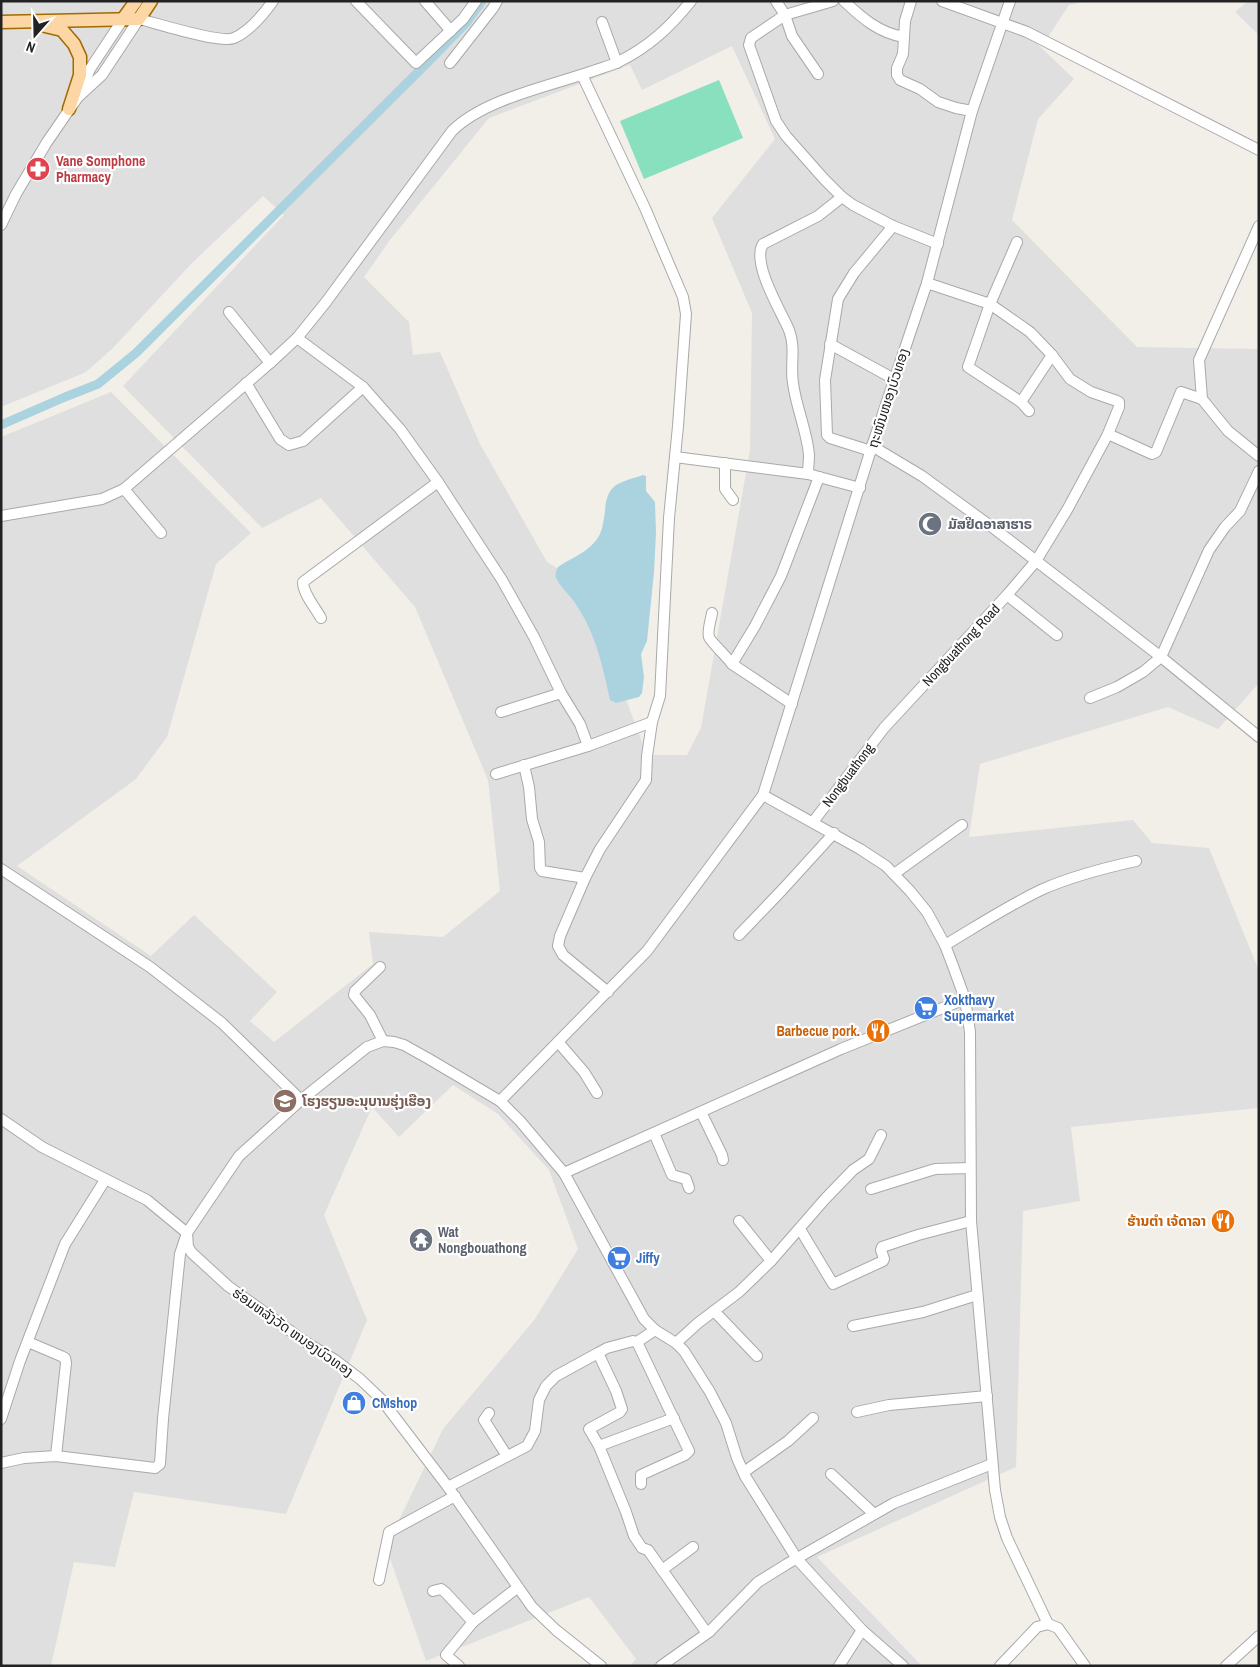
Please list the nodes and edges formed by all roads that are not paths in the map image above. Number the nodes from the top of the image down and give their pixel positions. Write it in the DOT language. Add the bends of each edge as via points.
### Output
graph roads {
  1 [pos="136,1"];
  2 [pos="151,1"];
  3 [pos="274,1"];
  4 [pos="356,1"];
  5 [pos="425,1"];
  6 [pos="476,1"];
  7 [pos="497,1"];
  8 [pos="691,1"];
  9 [pos="776,1"];
  10 [pos="833,1"];
  11 [pos="844,1"];
  12 [pos="911,1"];
  13 [pos="942,1"];
  14 [pos="1010,1"];
  15 [pos="784,15"];
  16 [pos="123,19"];
  17 [pos="139,19"];
  18 [pos="1,22"];
  19 [pos="15,22"];
  20 [pos="602,22"];
  21 [pos="1001,23"];
  22 [pos="451,31"];
  23 [pos="904,37"];
  24 [pos="450,63"];
  25 [pos="617,63"];
  26 [pos="818,74"];
  27 [pos="582,75"];
  28 [pos="78,97"];
  29 [pos="69,109"];
  30 [pos="972,111"];
  31 [pos="1259,150"];
  32 [pos="842,197"];
  33 [pos="1,225"];
  34 [pos="893,226"];
  35 [pos="1259,226"];
  36 [pos="1017,242"];
  37 [pos="938,244"];
  38 [pos="926,283"];
  39 [pos="990,304"];
  40 [pos="229,312"];
  41 [pos="297,338"];
  42 [pos="830,344"];
  43 [pos="1052,355"];
  44 [pos="270,363"];
  45 [pos="894,378"];
  46 [pos="246,384"];
  47 [pos="363,387"];
  48 [pos="1202,399"];
  49 [pos="1021,402"];
  50 [pos="1029,411"];
  51 [pos="1108,434"];
  52 [pos="872,449"];
  53 [pos="1259,456"];
  54 [pos="675,457"];
  55 [pos="725,463"];
  56 [pos="1259,471"];
  57 [pos="808,474"];
  58 [pos="819,477"];
  59 [pos="438,482"];
  60 [pos="860,488"];
  61 [pos="124,489"];
  62 [pos="733,500"];
  63 [pos="1,516"];
  64 [pos="161,533"];
  65 [pos="1036,560"];
  66 [pos="1007,595"];
  67 [pos="712,613"];
  68 [pos="321,618"];
  69 [pos="1057,634"];
  70 [pos="1161,657"];
  71 [pos="732,664"];
  72 [pos="560,693"];
  73 [pos="1090,698"];
  74 [pos="792,704"];
  75 [pos="501,712"];
  76 [pos="652,722"];
  77 [pos="884,728"];
  78 [pos="1259,737"];
  79 [pos="588,746"];
  80 [pos="524,765"];
  81 [pos="496,774"];
  82 [pos="763,795"];
  83 [pos="813,822"];
  84 [pos="962,825"];
  85 [pos="834,833"];
  86 [pos="1136,861"];
  87 [pos="1,870"];
  88 [pos="894,874"];
  89 [pos="584,878"];
  90 [pos="739,935"];
  91 [pos="945,945"];
  92 [pos="380,967"];
  93 [pos="608,992"];
  94 [pos="964,999"];
  95 [pos="384,1042"];
  96 [pos="558,1042"];
  97 [pos="597,1093"];
  98 [pos="301,1100"];
  99 [pos="500,1101"];
  100 [pos="702,1112"];
  101 [pos="1,1120"];
  102 [pos="654,1133"];
  103 [pos="881,1136"];
  104 [pos="723,1160"];
  105 [pos="970,1168"];
  106 [pos="564,1173"];
  107 [pos="105,1180"];
  108 [pos="688,1188"];
  109 [pos="871,1189"];
  110 [pos="739,1221"];
  111 [pos="971,1221"];
  112 [pos="800,1229"];
  113 [pos="187,1233"];
  114 [pos="771,1261"];
  115 [pos="977,1295"];
  116 [pos="714,1311"];
  117 [pos="853,1326"];
  118 [pos="655,1330"];
  119 [pos="28,1342"];
  120 [pos="637,1342"];
  121 [pos="676,1343"];
  122 [pos="598,1353"];
  123 [pos="757,1356"];
  124 [pos="987,1396"];
  125 [pos="858,1412"];
  126 [pos="489,1413"];
  127 [pos="674,1418"];
  128 [pos="813,1418"];
  129 [pos="1,1419"];
  130 [pos="598,1446"];
  131 [pos="56,1456"];
  132 [pos="507,1456"];
  133 [pos="1,1463"];
  134 [pos="992,1464"];
  135 [pos="744,1472"];
  136 [pos="831,1474"];
  137 [pos="641,1484"];
  138 [pos="448,1487"];
  139 [pos="455,1496"];
  140 [pos="874,1514"];
  141 [pos="693,1547"];
  142 [pos="797,1559"];
  143 [pos="662,1570"];
  144 [pos="379,1580"];
  145 [pos="517,1588"];
  146 [pos="433,1591"];
  147 [pos="473,1622"];
  148 [pos="1048,1624"];
  149 [pos="862,1630"];
  150 [pos="709,1632"];
  151 [pos="1259,1636"];
  152 [pos="459,1666"];
  153 [pos="601,1666"];
  154 [pos="661,1666"];
  155 [pos="839,1666"];
  156 [pos="903,1666"];
  157 [pos="1000,1666"];
  158 [pos="1085,1666"];
  159 [pos="1226,1666"];
  1 -- 16 [label="main road"];
  2 -- 17 [label="main road"];
  3 -- 17 [label="street" via="261,17 240,34 226,40"];
  4 -- 22 [label="street" via="416,63"];
  5 -- 22 [label="street"];
  6 -- 22 [label="street"];
  7 -- 24 [label="street"];
  8 -- 25 [label="street" via="661,35"];
  9 -- 15 [label="street"];
  10 -- 15 [label="street"];
  11 -- 23 [label="street" via="873,26"];
  12 -- 23 [label="street" via="904,21"];
  13 -- 21 [label="street"];
  14 -- 21 [label="street, ຖະໜົນໜອງບົວທອງ"];
  15 -- 26 [label="street" via="792,36"];
  15 -- 32 [label="street" via="751,38 749,45 776,121"];
  16 -- 17 [label="main road"];
  16 -- 19 [label="main road"];
  16 -- 28 [label="street" via="90,69"];
  17 -- 28 [label="street" via="102,75"];
  18 -- 19 [label="main road"];
  19 -- 29 [label="main road" via="62,30 74,44 80,57 80,75"];
  20 -- 25 [label="street"];
  21 -- 30 [label="street, ຖະໜົນໜອງບົວທອງ"];
  21 -- 31 [label="street" via="1027,32"];
  23 -- 30 [label="street" via="903,54 897,68 900,80 938,102"];
  25 -- 27 [label="street"];
  27 -- 41 [label="street" via="493,105 452,131"];
  27 -- 54 [label="street" via="683,297 686,333"];
  28 -- 29 [label="street"];
  29 -- 33 [label="street" via="16,194"];
  30 -- 37 [label="street, ຖະໜົນໜອງບົວທອງ"];
  32 -- 34 [label="street"];
  32 -- 57 [label="street" via="818,216 763,244 759,256 794,349 792,382 809,454"];
  34 -- 37 [label="street"];
  34 -- 42 [label="street" via="854,273 838,299"];
  35 -- 48 [label="street" via="1199,360"];
  36 -- 39 [label="street"];
  37 -- 38 [label="street, ຖະໜົນໜອງບົວທອງ"];
  38 -- 39 [label="street"];
  38 -- 45 [label="street, ຖະໜົນໜອງບົວທອງ"];
  39 -- 43 [label="street" via="1030,332"];
  39 -- 49 [label="street" via="968,367"];
  40 -- 44 [label="street"];
  41 -- 44 [label="street"];
  41 -- 47 [label="street"];
  42 -- 45 [label="street"];
  42 -- 52 [label="street" via="825,380 827,435"];
  43 -- 49 [label="street"];
  43 -- 51 [label="street, Nongbuathong Road" via="1070,379 1084,389 1119,402"];
  44 -- 46 [label="street"];
  45 -- 52 [label="street, ຖະໜົນໜອງບົວທອງ"];
  46 -- 47 [label="street" via="280,439 288,445 303,441"];
  46 -- 61 [label="street"];
  47 -- 59 [label="street" via="400,429"];
  48 -- 51 [label="street" via="1181,392 1156,452 1152,454"];
  48 -- 53 [label="street" via="1228,431"];
  49 -- 50 [label="street"];
  51 -- 65 [label="street, Nongbuathong Road"];
  52 -- 60 [label="street, ຖະໜົນໜອງບົວທອງ"];
  52 -- 65 [label="street" via="922,476"];
  54 -- 55 [label="street"];
  54 -- 76 [label="street" via="660,696"];
  55 -- 57 [label="street"];
  55 -- 62 [label="street" via="725,489"];
  56 -- 70 [label="street" via="1240,511 1209,550"];
  57 -- 58 [label="street"];
  58 -- 60 [label="street"];
  58 -- 71 [label="street" via="781,576"];
  59 -- 68 [label="street" via="303,582"];
  59 -- 72 [label="street" via="502,580"];
  60 -- 74 [label="street, ຖະໜົນໜອງບົວທອງ"];
  61 -- 63 [label="street" via="102,499"];
  61 -- 64 [label="street"];
  65 -- 66 [label="street, Nongbuathong Road"];
  65 -- 70 [label="street"];
  66 -- 69 [label="street"];
  66 -- 77 [label="street, Nongbuathong Road"];
  67 -- 71 [label="street" via="710,640"];
  70 -- 73 [label="street" via="1117,687"];
  70 -- 78 [label="street"];
  71 -- 74 [label="street"];
  72 -- 75 [label="street"];
  72 -- 79 [label="street" via="580,724"];
  74 -- 82 [label="street, ຖະໜົນໜອງບົວທອງ"];
  76 -- 79 [label="street"];
  76 -- 89 [label="street" via="646,780"];
  77 -- 83 [label="street, Nongbuathong"];
  79 -- 80 [label="street"];
  80 -- 81 [label="street"];
  80 -- 89 [label="street" via="539,842 540,868"];
  82 -- 83 [label="street"];
  82 -- 93 [label="street, ຖະໜົນໜອງບົວທອງ" via="647,951"];
  83 -- 85 [label="street"];
  84 -- 88 [label="street"];
  85 -- 88 [label="street"];
  85 -- 90 [label="street"];
  86 -- 91 [label="street" via="1101,868 1043,889"];
  87 -- 98 [label="street" via="150,967 222,1023"];
  88 -- 91 [label="street" via="927,912"];
  89 -- 93 [label="street" via="558,946 563,955"];
  91 -- 94 [label="street"];
  92 -- 95 [label="street" via="355,991 354,996 370,1015"];
  93 -- 96 [label="street, ຖະໜົນໜອງບົວທອງ"];
  94 -- 100 [label="street"];
  94 -- 105 [label="street" via="970,1032"];
  95 -- 98 [label="street" via="366,1047"];
  95 -- 99 [label="street" via="404,1045"];
  96 -- 97 [label="street"];
  96 -- 99 [label="street, ຖະໜົນໜອງບົວທອງ"];
  98 -- 113 [label="street" via="240,1156"];
  99 -- 106 [label="street"];
  100 -- 102 [label="street"];
  100 -- 104 [label="street"];
  101 -- 107 [label="street" via="42,1147"];
  102 -- 106 [label="street"];
  102 -- 108 [label="street" via="672,1175 686,1179"];
  103 -- 112 [label="street" via="869,1160 853,1170"];
  105 -- 109 [label="street" via="935,1170"];
  105 -- 111 [label="street"];
  106 -- 118 [label="street" via="644,1319"];
  107 -- 113 [label="street" via="147,1200"];
  107 -- 119 [label="street" via="65,1244"];
  110 -- 114 [label="street"];
  111 -- 112 [label="street" via="882,1247 883,1261 833,1284"];
  111 -- 115 [label="street"];
  112 -- 114 [label="street"];
  113 -- 131 [label="street" via="180,1254 160,1464 155,1468"];
  113 -- 138 [label="street, ຮ່ອມຫລັງວັດ ຫນອງບົວທອງ" via="192,1253 228,1286 335,1360 382,1399"];
  114 -- 116 [label="street"];
  115 -- 117 [label="street" via="923,1312"];
  115 -- 124 [label="street"];
  116 -- 121 [label="street"];
  116 -- 123 [label="street"];
  118 -- 120 [label="street"];
  118 -- 121 [label="street"];
  119 -- 129 [label="street"];
  119 -- 131 [label="street" via="65,1358"];
  120 -- 122 [label="street"];
  120 -- 127 [label="street"];
  121 -- 135 [label="street" via="710,1392 726,1423"];
  122 -- 130 [label="street" via="622,1409 588,1429"];
  122 -- 132 [label="street" via="556,1376 546,1386 539,1400 531,1441"];
  124 -- 125 [label="street" via="889,1405"];
  124 -- 134 [label="street"];
  126 -- 132 [label="street" via="484,1420"];
  127 -- 130 [label="street"];
  127 -- 137 [label="street" via="690,1450 688,1454 642,1475"];
  128 -- 135 [label="street"];
  130 -- 143 [label="street" via="634,1536"];
  131 -- 133 [label="street"];
  132 -- 138 [label="street"];
  134 -- 140 [label="street"];
  134 -- 148 [label="street" via="1000,1517 1007,1538"];
  135 -- 142 [label="street"];
  136 -- 140 [label="street"];
  138 -- 139 [label="street, ຮ່ອມຫລັງວັດ ຫນອງບົວທອງ"];
  139 -- 144 [label="street" via="389,1532"];
  139 -- 145 [label="street, ຮ່ອມຫລັງວັດ ຫນອງບົວທອງ"];
  140 -- 142 [label="street"];
  141 -- 143 [label="street"];
  142 -- 149 [label="street"];
  142 -- 150 [label="street" via="758,1582"];
  143 -- 150 [label="street"];
  145 -- 147 [label="street"];
  145 -- 153 [label="street, ຮ່ອມຫລັງວັດ ຫນອງບົວທອງ" via="532,1607"];
  146 -- 147 [label="street" via="445,1592"];
  147 -- 152 [label="street" via="446,1655"];
  148 -- 157 [label="street" via="1037,1627"];
  148 -- 158 [label="street" via="1058,1628"];
  149 -- 155 [label="street"];
  149 -- 156 [label="street"];
  150 -- 154 [label="street"];
  151 -- 159 [label="street"];
}
